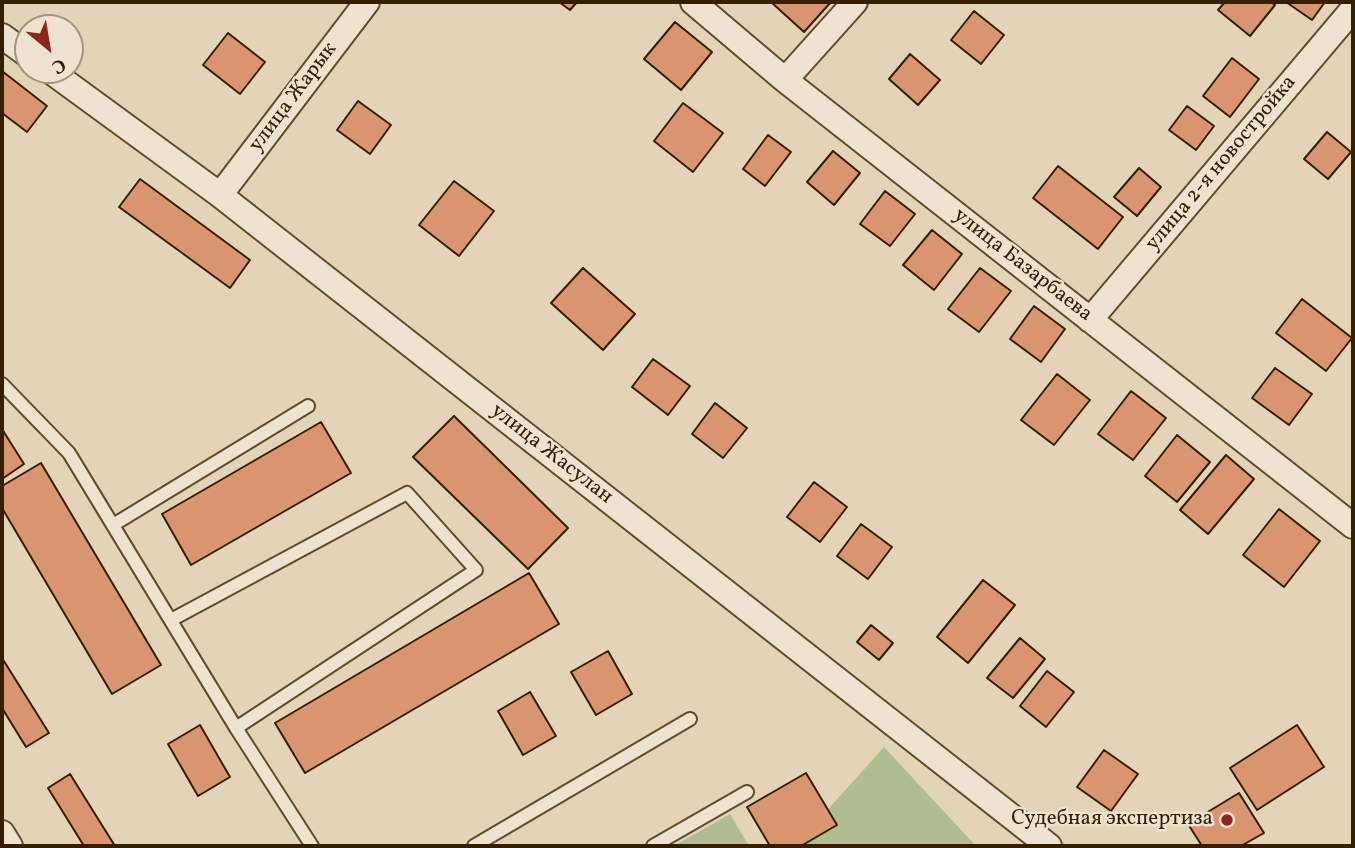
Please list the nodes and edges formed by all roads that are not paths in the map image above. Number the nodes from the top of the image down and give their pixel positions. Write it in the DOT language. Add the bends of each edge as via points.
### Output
graph roads {
  1 [pos="367,2"];
  2 [pos="693,2"];
  3 [pos="855,2"];
  4 [pos="1353,9"];
  5 [pos="785,80"];
  6 [pos="68,84"];
  7 [pos="220,195"];
  8 [pos="1090,320"];
  9 [pos="2,384"];
  10 [pos="308,405"];
  11 [pos="113,525"];
  12 [pos="1353,526"];
  13 [pos="171,620"];
  14 [pos="690,719"];
  15 [pos="236,728"];
  16 [pos="747,792"];
  17 [pos="2,833"];
  18 [pos="10,846"];
  19 [pos="312,846"];
  20 [pos="474,846"];
  21 [pos="653,846"];
  22 [pos="1049,846"];
  1 -- 7 [label="street, улица Жарык"];
  2 -- 5 [label="street, улица Базарбаева"];
  3 -- 5 [label="street"];
  4 -- 8 [label="street, улица 2-я новостройка"];
  5 -- 8 [label="street, улица Базарбаева"];
  6 -- 7 [label="street, улица Жасулан"];
  7 -- 22 [label="street, улица Жасулан"];
  8 -- 12 [label="street, улица Базарбаева"];
  9 -- 11 [label="lane" via="69,453"];
  10 -- 11 [label="lane"];
  11 -- 13 [label="lane"];
  13 -- 15 [label="lane"];
  13 -- 15 [label="lane" via="407,493 476,570"];
  14 -- 20 [label="lane"];
  15 -- 19 [label="lane"];
  16 -- 21 [label="lane"];
  17 -- 18 [label="street"];
}
